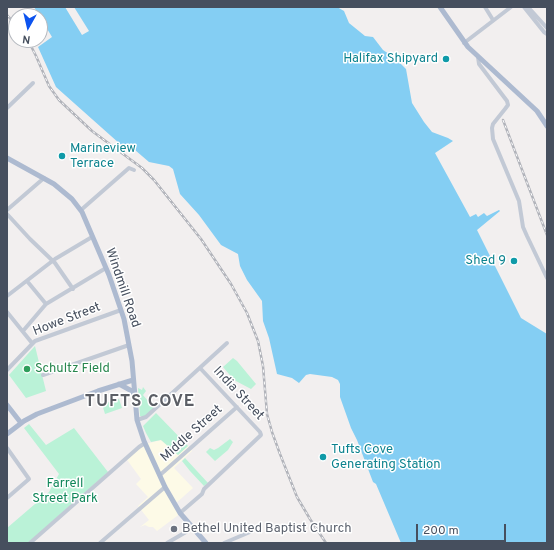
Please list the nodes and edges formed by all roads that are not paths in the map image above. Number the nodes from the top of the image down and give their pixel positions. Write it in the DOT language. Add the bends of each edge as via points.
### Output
graph roads {
  1 [pos="440,7"];
  2 [pos="485,7"];
  3 [pos="511,7"];
  4 [pos="524,7"];
  5 [pos="528,7"];
  6 [pos="493,20"];
  7 [pos="547,28"];
  8 [pos="547,34"];
  9 [pos="464,43"];
  10 [pos="478,57"];
  11 [pos="32,83"];
  12 [pos="7,108"];
  13 [pos="547,126"];
  14 [pos="7,158"];
  15 [pos="134,170"];
  16 [pos="44,178"];
  17 [pos="7,210"];
  18 [pos="81,210"];
  19 [pos="7,214"];
  20 [pos="92,237"];
  21 [pos="53,260"];
  22 [pos="106,268"];
  23 [pos="547,278"];
  24 [pos="27,281"];
  25 [pos="73,289"];
  26 [pos="7,296"];
  27 [pos="46,304"];
  28 [pos="121,310"];
  29 [pos="7,312"];
  30 [pos="23,331"];
  31 [pos="32,343"];
  32 [pos="227,343"];
  33 [pos="129,344"];
  34 [pos="200,368"];
  35 [pos="7,370"];
  36 [pos="43,374"];
  37 [pos="133,380"];
  38 [pos="118,384"];
  39 [pos="134,394"];
  40 [pos="7,405"];
  41 [pos="237,407"];
  42 [pos="137,420"];
  43 [pos="21,423"];
  44 [pos="7,434"];
  45 [pos="145,443"];
  46 [pos="7,448"];
  47 [pos="160,475"];
  48 [pos="165,487"];
  49 [pos="7,498"];
  50 [pos="180,513"];
  51 [pos="193,527"];
  52 [pos="250,532"];
  53 [pos="30,543"];
  54 [pos="100,543"];
  55 [pos="167,543"];
  56 [pos="206,543"];
  57 [pos="224,543"];
  1 -- 9 [label="main road"];
  2 -- 6 [label="street"];
  3 -- 6 [label="street"];
  4 -- 8 [label="street"];
  5 -- 7 [label="street"];
  6 -- 9 [label="street"];
  9 -- 10 [label="main road"];
  10 -- 13 [label="main road" via="537,111"];
  10 -- 23 [label="street" via="479,64 507,101 506,109 493,124 493,139 519,201 526,236"];
  11 -- 12 [label="street"];
  14 -- 16 [label="main road, Windmill Road"];
  15 -- 18 [label="street" via="128,168"];
  16 -- 17 [label="street"];
  16 -- 18 [label="main road, Windmill Road" via="64,191"];
  18 -- 20 [label="main road, Windmill Road"];
  19 -- 21 [label="street"];
  20 -- 21 [label="street"];
  20 -- 22 [label="main road, Windmill Road"];
  21 -- 24 [label="street"];
  21 -- 25 [label="street"];
  22 -- 25 [label="street"];
  22 -- 28 [label="main road, Windmill Road"];
  24 -- 26 [label="street"];
  24 -- 27 [label="street"];
  25 -- 27 [label="street"];
  27 -- 30 [label="street"];
  28 -- 31 [label="street, Howe Street"];
  28 -- 33 [label="main road, Windmill Road"];
  29 -- 30 [label="street"];
  30 -- 31 [label="street"];
  31 -- 35 [label="street, Howe Street"];
  32 -- 34 [label="street"];
  33 -- 36 [label="street"];
  33 -- 37 [label="main road, Windmill Road"];
  34 -- 41 [label="street, India Street"];
  34 -- 42 [label="street" via="146,417"];
  37 -- 38 [label="main road"];
  37 -- 39 [label="main road, Windmill Road"];
  38 -- 39 [label="main road"];
  38 -- 43 [label="main road" via="37,414"];
  39 -- 42 [label="main road, Windmill Road"];
  40 -- 43 [label="main road"];
  41 -- 47 [label="street, Middle Street"];
  41 -- 50 [label="street, India Street" via="261,435"];
  42 -- 45 [label="main road, Windmill Road"];
  43 -- 44 [label="main road"];
  45 -- 47 [label="main road, Windmill Road"];
  45 -- 53 [label="street"];
  46 -- 49 [label="street" via="29,479"];
  47 -- 48 [label="main road, Windmill Road"];
  48 -- 50 [label="main road, Windmill Road"];
  48 -- 54 [label="street"];
  50 -- 51 [label="main road, Windmill Road"];
  51 -- 55 [label="street"];
  51 -- 56 [label="main road, Windmill Road"];
  52 -- 57 [label="street"];
}
